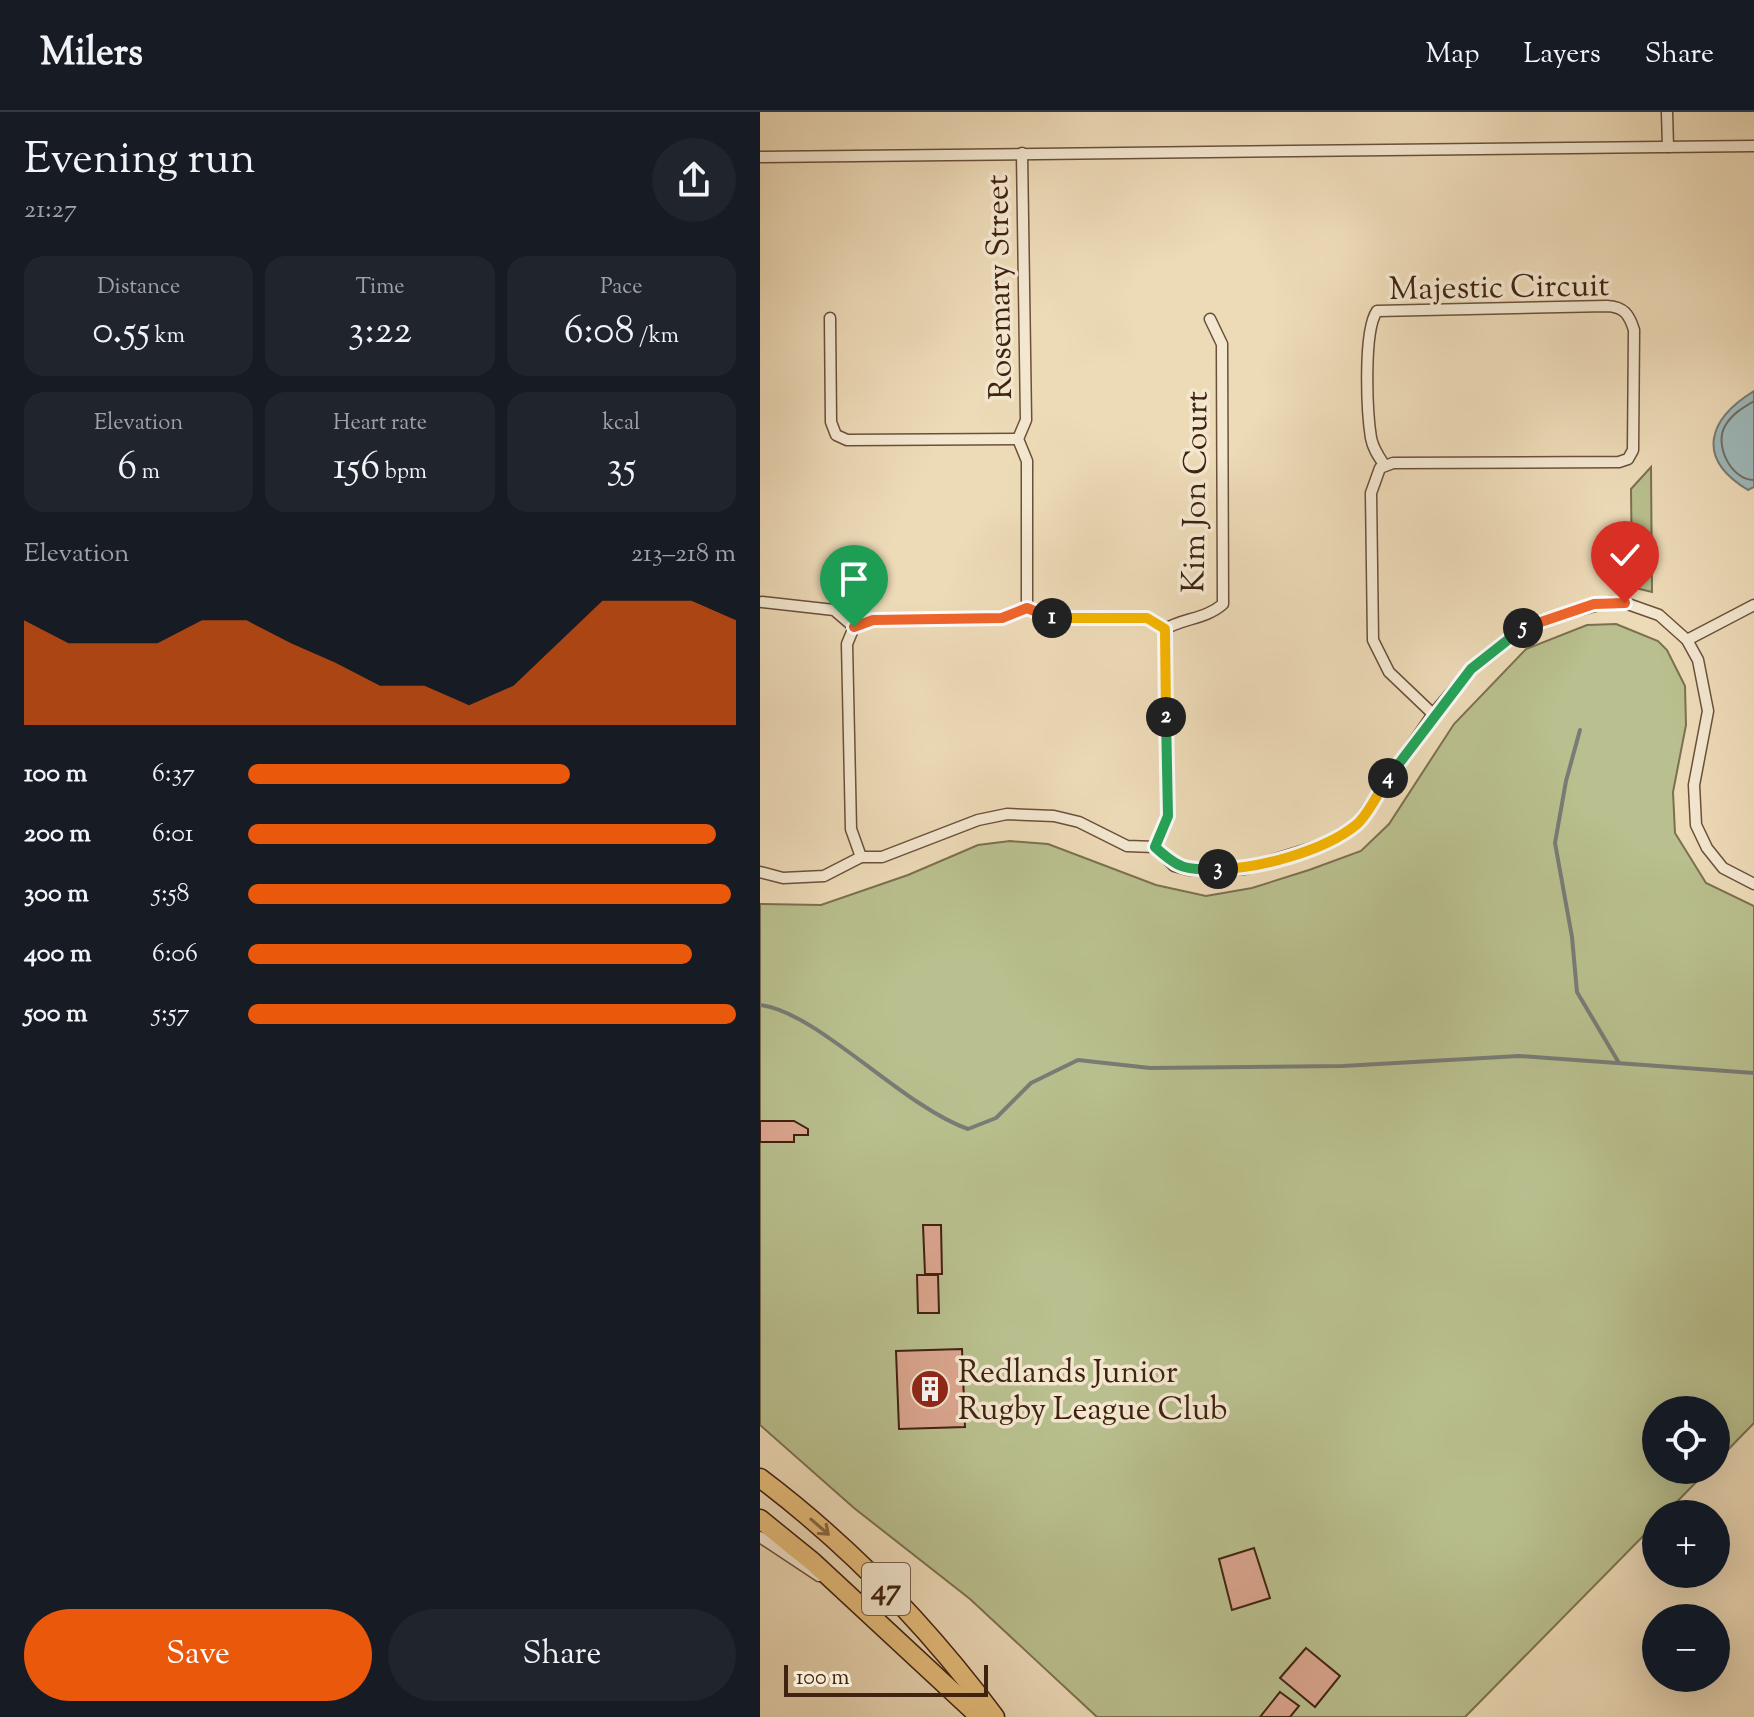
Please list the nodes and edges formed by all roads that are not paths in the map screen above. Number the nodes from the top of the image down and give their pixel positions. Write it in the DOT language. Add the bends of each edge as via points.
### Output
graph roads {
  1 [pos="1667,112"];
  2 [pos="1754,146"];
  3 [pos="1668,147"];
  4 [pos="1022,153"];
  5 [pos="760,157"];
  6 [pos="830,318"];
  7 [pos="1210,319"];
  8 [pos="1018,439"];
  9 [pos="1385,466"];
  10 [pos="762,602"];
  11 [pos="1754,605"];
  12 [pos="1027,608"];
  13 [pos="854,627"];
  14 [pos="1165,629"];
  15 [pos="1687,640"];
  16 [pos="1433,714"];
  17 [pos="1155,847"];
  18 [pos="861,857"];
  19 [pos="760,872"];
  20 [pos="1754,884"];
  21 [pos="760,1478"];
  22 [pos="760,1519"];
  23 [pos="760,1537"];
  24 [pos="838,1587"];
  25 [pos="980,1717"];
  26 [pos="995,1717"];
  1 -- 3 [label="street"];
  2 -- 3 [label="street"];
  3 -- 4 [label="street"];
  4 -- 5 [label="street"];
  4 -- 8 [label="street, Rosemary Street" via="1026,420"];
  6 -- 8 [label="street" via="831,422 836,435 847,440"];
  7 -- 14 [label="street, Kim Jon Court" via="1222,344 1223,604 1212,614 1182,619"];
  8 -- 12 [label="street, Rosemary Street" via="1027,461"];
  9 -- 9 [label="street, Majestic Circuit" via="1628,459 1633,450 1634,330 1629,315 1607,306 1377,311 1369,333 1371,437"];
  9 -- 16 [label="street" via="1371,493 1373,640 1389,672"];
  10 -- 13 [label="street" via="834,610"];
  11 -- 15 [label="street"];
  12 -- 13 [label="street" via="1002,618 873,620"];
  12 -- 14 [label="street" via="1053,619 1147,618"];
  13 -- 18 [label="street" via="847,644 851,829"];
  14 -- 17 [label="street" via="1168,816"];
  15 -- 16 [label="street" via="1670,623 1625,603 1602,603 1531,623 1471,669"];
  15 -- 20 [label="street" via="1708,696 1694,785 1696,825 1723,868"];
  16 -- 17 [label="street" via="1357,824 1324,844 1244,869 1189,870 1174,866"];
  17 -- 18 [label="street" via="1127,846 1054,816 1007,814 882,857"];
  18 -- 19 [label="street" via="809,879"];
  21 -- 26 [label="highway, 47, one-way" via="874,1577"];
  22 -- 24 [label="highway, 47"];
  23 -- 24 [label="street"];
  24 -- 25 [label="highway, 47"];
}
